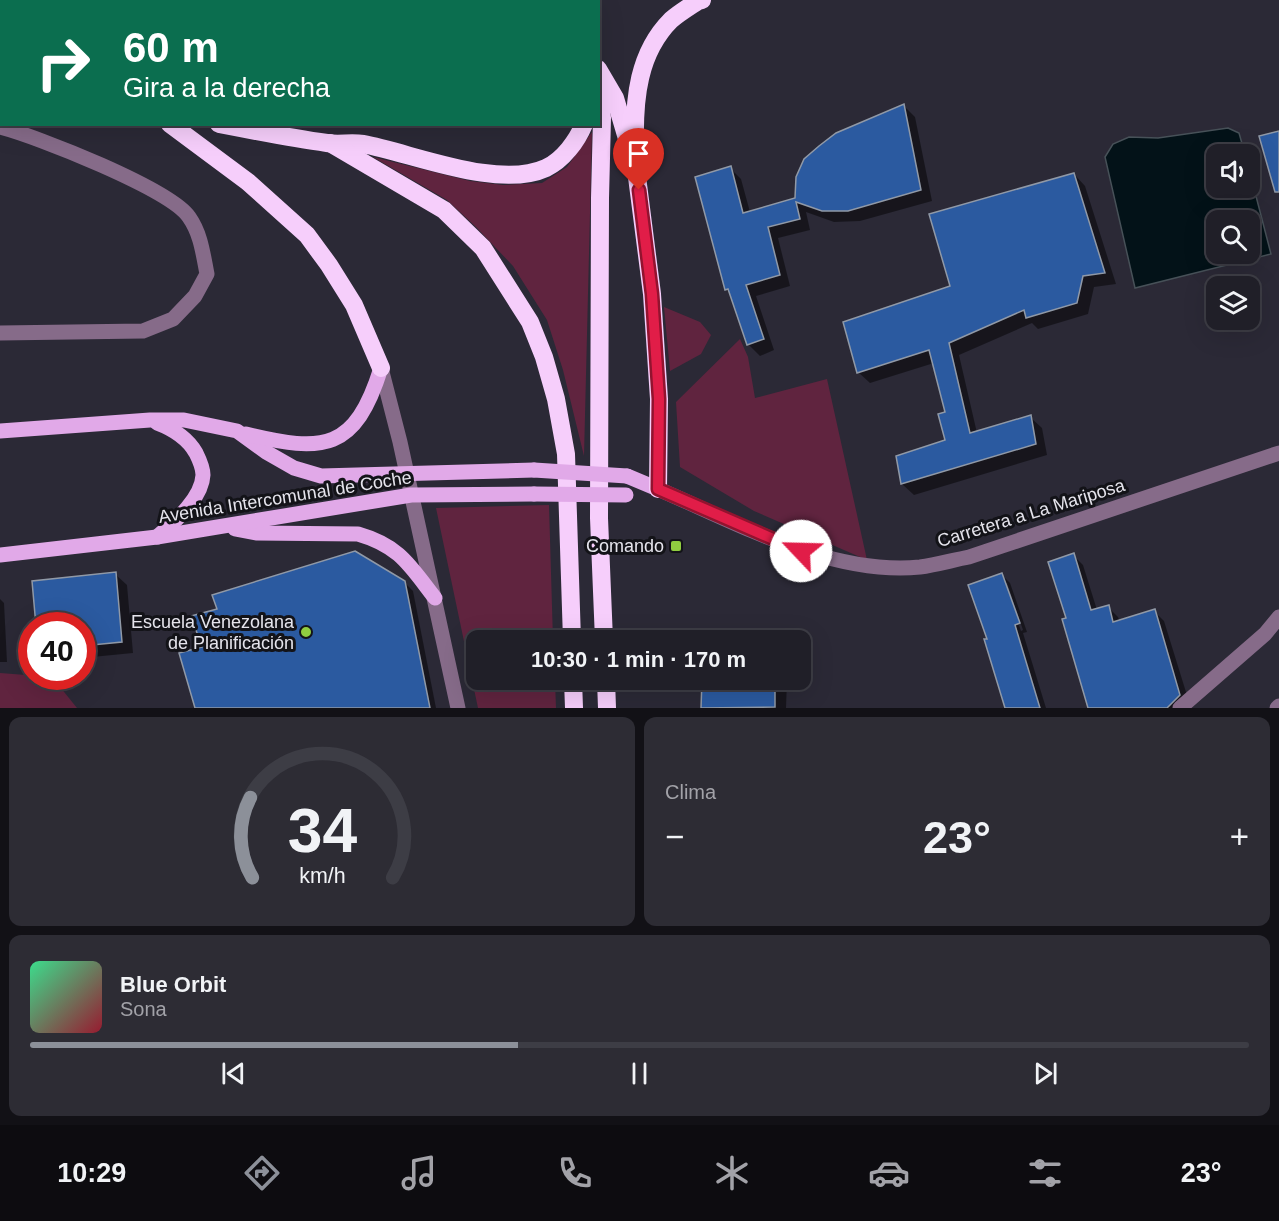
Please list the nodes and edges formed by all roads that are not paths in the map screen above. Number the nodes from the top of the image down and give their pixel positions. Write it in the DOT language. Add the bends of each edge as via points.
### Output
graph roads {
  1 [pos="702,0"];
  2 [pos="600,72"];
  3 [pos="600,103"];
  4 [pos="173,126"];
  5 [pos="231,126"];
  6 [pos="583,126"];
  7 [pos="0,127"];
  8 [pos="330,143"];
  9 [pos="636,169"];
  10 [pos="0,333"];
  11 [pos="381,369"];
  12 [pos="150,420"];
  13 [pos="0,431"];
  14 [pos="237,431"];
  15 [pos="1279,453"];
  16 [pos="406,475"];
  17 [pos="658,489"];
  18 [pos="411,495"];
  19 [pos="220,527"];
  20 [pos="157,537"];
  21 [pos="0,555"];
  22 [pos="435,598"];
  23 [pos="1279,617"];
  24 [pos="572,630"];
  25 [pos="604,630"];
  26 [pos="573,690"];
  27 [pos="606,690"];
  28 [pos="458,708"];
  29 [pos="574,708"];
  30 [pos="607,708"];
  31 [pos="1180,708"];
  1 -- 9 [label="highway" via="672,19 653,42 639,76 634,119"];
  2 -- 9 [label="highway" via="615,98"];
  3 -- 25 [label="highway" via="599,518"];
  4 -- 11 [label="highway" via="248,182 307,235 354,305"];
  5 -- 8 [label="highway"];
  6 -- 8 [label="highway" via="566,153 548,168 518,175 443,166 362,144"];
  7 -- 10 [label="street" via="89,161 178,204 198,232 207,274 195,296 173,319 143,332"];
  8 -- 24 [label="highway" via="444,210 483,248 530,322 556,399 566,454"];
  9 -- 17 [label="highway" via="652,294 659,399"];
  11 -- 14 [label="main road" via="373,393 355,423 330,441 282,443"];
  11 -- 16 [label="street"];
  12 -- 13 [label="main road, Avenida Intercomunal de Coche"];
  12 -- 14 [label="main road, Avenida Intercomunal de Coche" via="184,420"];
  12 -- 20 [label="main road" via="185,437 200,461 203,475 189,505"];
  14 -- 16 [label="main road, Avenida Intercomunal de Coche" via="294,468 321,476"];
  15 -- 17 [label="street, Carretera a La Mariposa" via="969,557 919,567 866,566 801,551"];
  16 -- 17 [label="main road, Avenida Intercomunal de Coche, bridge" via="534,470 627,476"];
  16 -- 18 [label="street"];
  17 -- 18 [label="main road, Avenida Intercomunal de Coche, bridge" via="626,495"];
  18 -- 19 [label="main road, Avenida Intercomunal de Coche"];
  18 -- 22 [label="street"];
  19 -- 20 [label="main road, Avenida Intercomunal de Coche"];
  19 -- 22 [label="main road" via="256,532 358,534 371,538 405,560"];
  20 -- 21 [label="main road, Avenida Intercomunal de Coche"];
  22 -- 28 [label="street"];
  23 -- 31 [label="street" via="1265,634"];
  26 -- 29 [label="highway"];
  27 -- 30 [label="highway"];
}
